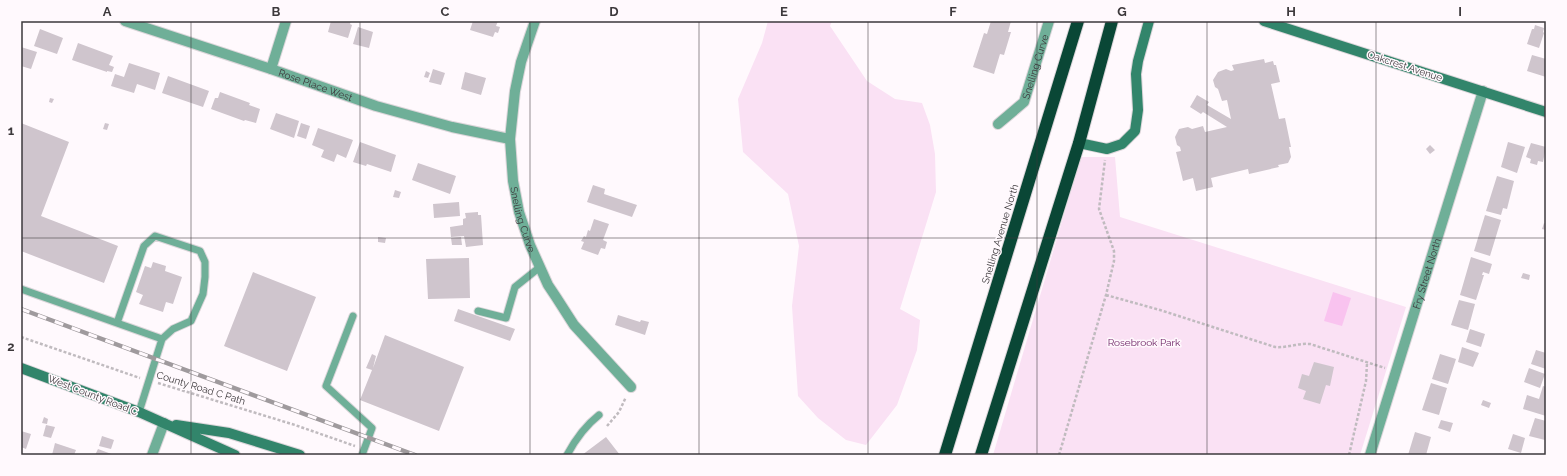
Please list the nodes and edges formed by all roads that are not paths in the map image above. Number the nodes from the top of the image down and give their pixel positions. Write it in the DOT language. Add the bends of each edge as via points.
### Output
graph roads {
  1 [pos="125,21"];
  2 [pos="286,21"];
  3 [pos="535,21"];
  4 [pos="1049,21"];
  5 [pos="1078,21"];
  6 [pos="1112,21"];
  7 [pos="1149,21"];
  8 [pos="1264,21"];
  9 [pos="271,69"];
  10 [pos="1483,91"];
  11 [pos="1546,112"];
  12 [pos="998,124"];
  13 [pos="510,139"];
  14 [pos="1079,143"];
  15 [pos="540,267"];
  16 [pos="21,289"];
  17 [pos="478,311"];
  18 [pos="353,316"];
  19 [pos="117,323"];
  20 [pos="162,339"];
  21 [pos="21,368"];
  22 [pos="631,387"];
  23 [pos="139,412"];
  24 [pos="599,415"];
  25 [pos="164,423"];
  26 [pos="363,452"];
  27 [pos="152,455"];
  28 [pos="235,455"];
  29 [pos="300,455"];
  30 [pos="567,455"];
  31 [pos="945,455"];
  32 [pos="981,455"];
  33 [pos="1370,455"];
  1 -- 9 [label="street, Rose Place West"];
  2 -- 9 [label="street"];
  3 -- 13 [label="street, Snelling Curve" via="521,62"];
  4 -- 12 [label="street, Snelling Curve" via="1024,102"];
  5 -- 31 [label="highway, Snelling Avenue North"];
  6 -- 14 [label="highway"];
  7 -- 14 [label="street" via="1136,74 1138,110 1135,131 1122,144 1107,149"];
  8 -- 10 [label="street, Oakcrest Avenue"];
  9 -- 13 [label="street, Rose Place West" via="376,106 452,127"];
  10 -- 11 [label="street, Oakcrest Avenue"];
  10 -- 33 [label="street, Fry Street North"];
  13 -- 15 [label="street, Snelling Curve" via="513,182 519,212"];
  14 -- 32 [label="highway"];
  15 -- 17 [label="lane" via="516,287 506,318"];
  15 -- 22 [label="street, Snelling Curve" via="548,285 574,325"];
  16 -- 19 [label="lane"];
  18 -- 26 [label="lane" via="326,386 372,428"];
  19 -- 20 [label="lane"];
  19 -- 20 [label="lane" via="144,246 155,236 200,251 205,262 205,277 203,294 196,311 191,321 173,329"];
  20 -- 23 [label="lane"];
  21 -- 23 [label="street, West County Road C"];
  23 -- 25 [label="street, West County Road C"];
  24 -- 30 [label="lane" via="573,443"];
  25 -- 27 [label="street"];
  25 -- 28 [label="street, West County Road C"];
  25 -- 29 [label="street, West County Road C" via="229,433"];
}
